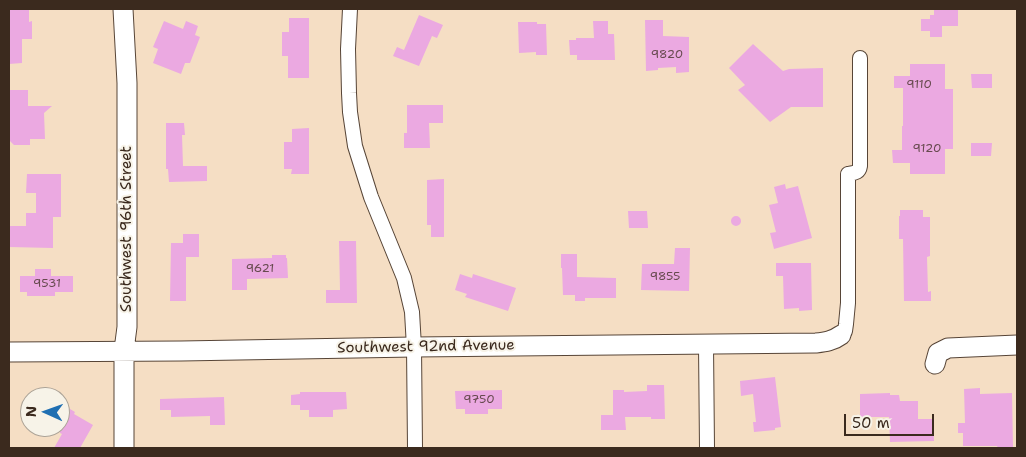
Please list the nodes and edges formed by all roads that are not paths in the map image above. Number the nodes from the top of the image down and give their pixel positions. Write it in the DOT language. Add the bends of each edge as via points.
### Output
graph roads {
  1 [pos="123,9"];
  2 [pos="350,9"];
  3 [pos="860,58"];
  4 [pos="841,336"];
  5 [pos="706,345"];
  6 [pos="1017,345"];
  7 [pos="414,347"];
  8 [pos="124,350"];
  9 [pos="9,352"];
  10 [pos="935,364"];
  11 [pos="124,448"];
  12 [pos="415,448"];
  13 [pos="707,448"];
  1 -- 8 [label="street, Southwest 96th Street" via="128,180"];
  2 -- 7 [label="street" via="349,93 355,146 370,197 404,278 412,312"];
  3 -- 4 [label="street" via="860,166 859,170 848,174 848,303 845,330"];
  4 -- 5 [label="street, Southwest 92nd Avenue" via="836,340 816,343"];
  5 -- 7 [label="street, Southwest 92nd Avenue"];
  5 -- 13 [label="street"];
  6 -- 10 [label="street" via="948,348 938,353"];
  7 -- 8 [label="street, Southwest 92nd Avenue"];
  7 -- 12 [label="street"];
  8 -- 9 [label="street, Southwest 92nd Avenue"];
  8 -- 11 [label="street, Southwest 96th Street"];
}
